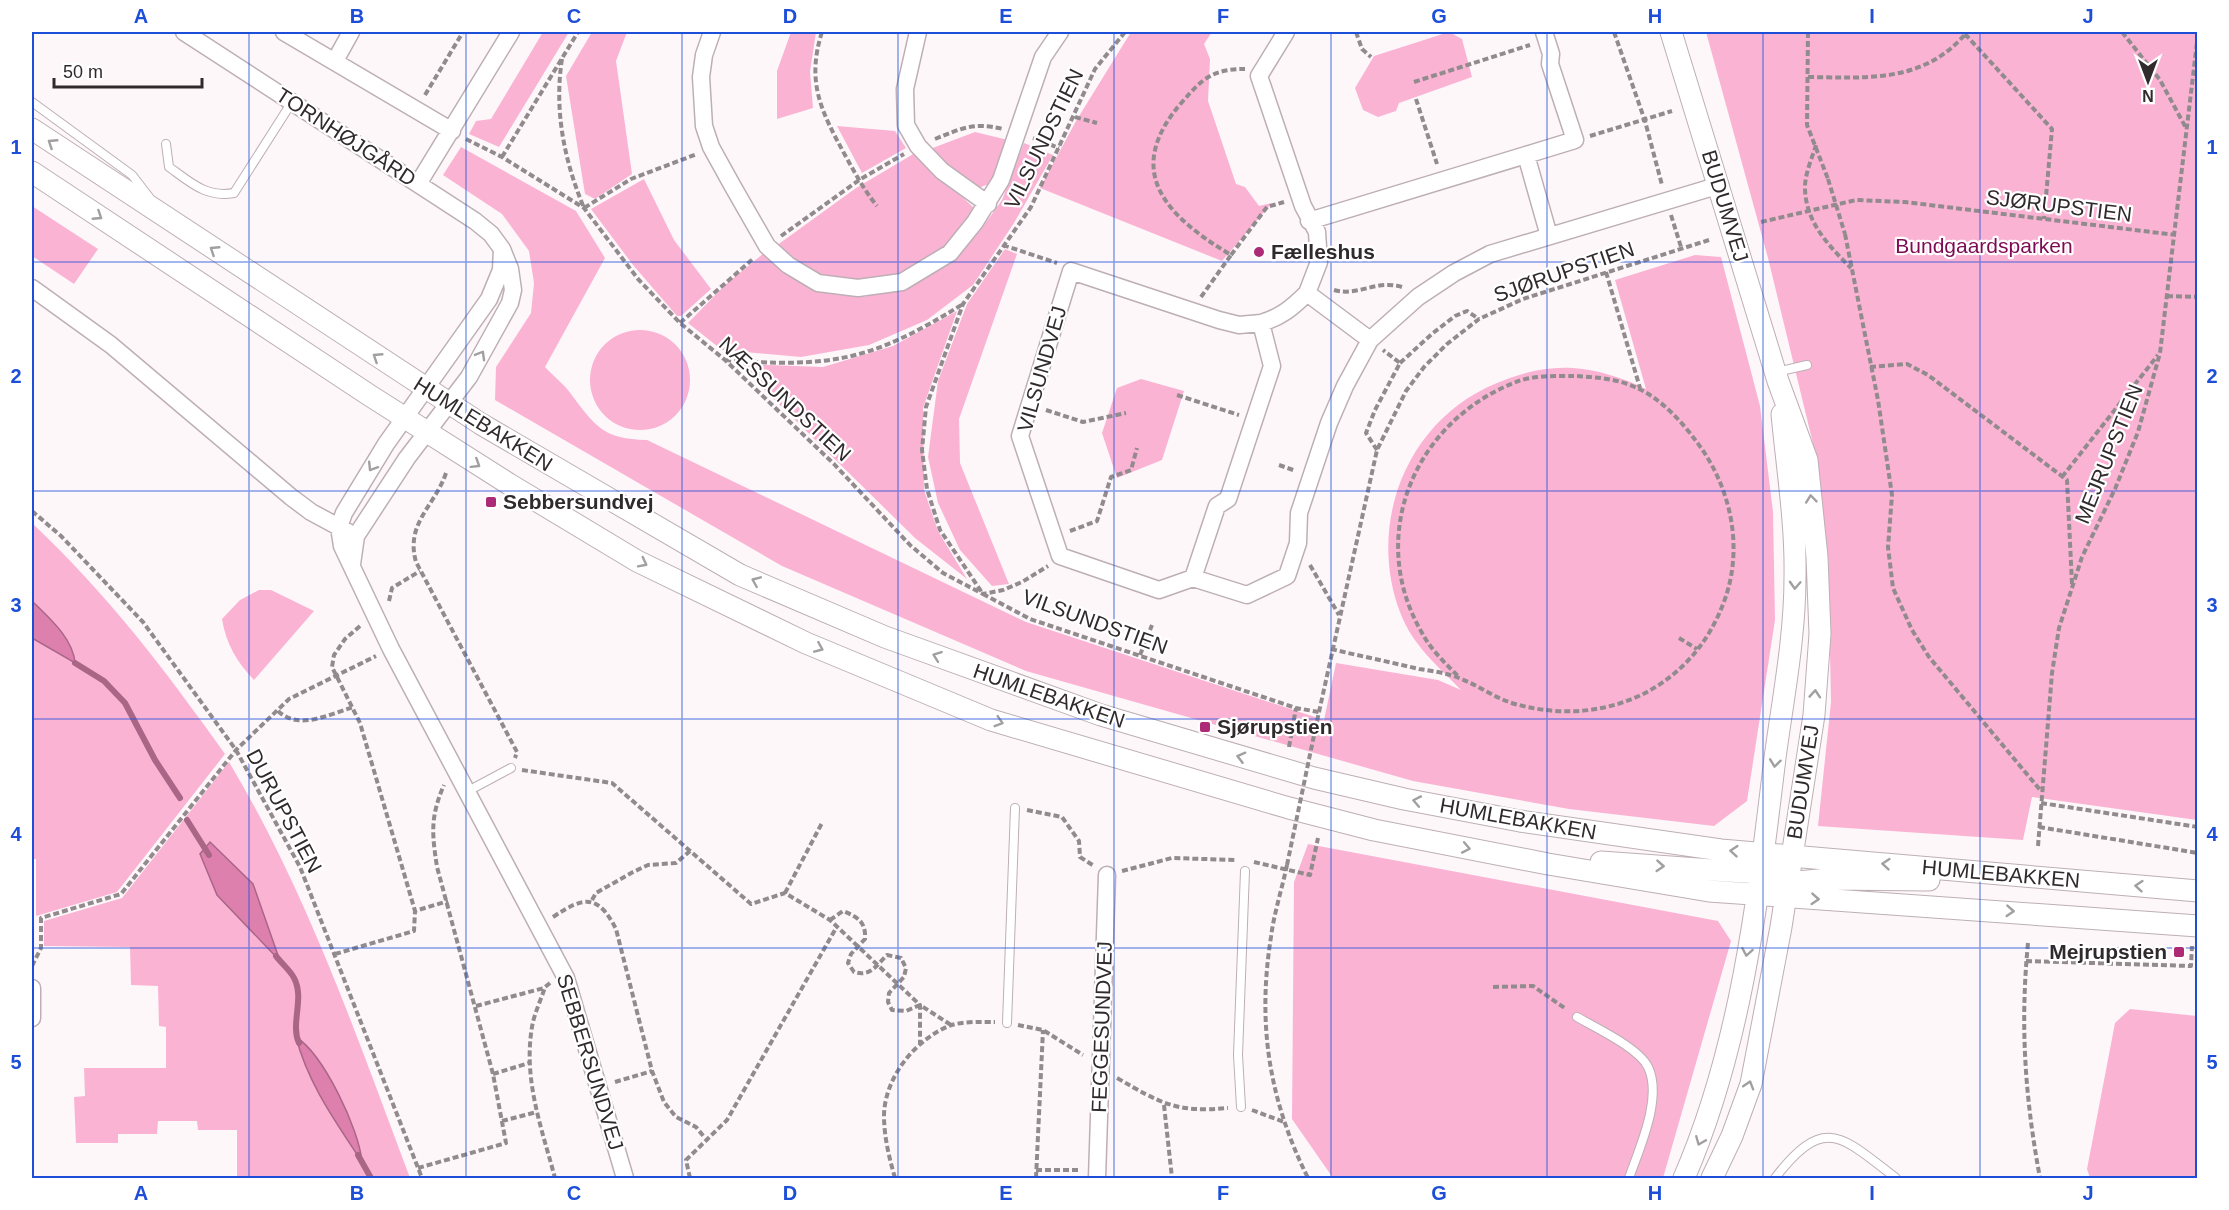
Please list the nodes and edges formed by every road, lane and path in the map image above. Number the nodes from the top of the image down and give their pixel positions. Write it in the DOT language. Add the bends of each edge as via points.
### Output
graph roads {
  1 [pos="184,32"];
  2 [pos="284,32"];
  3 [pos="351,32"];
  4 [pos="463,32"];
  5 [pos="511,32"];
  6 [pos="578,32"];
  7 [pos="712,32"];
  8 [pos="822,32"];
  9 [pos="918,32"];
  10 [pos="1060,32"];
  11 [pos="1125,32"];
  12 [pos="1286,32"];
  13 [pos="1356,32"];
  14 [pos="1614,32"];
  15 [pos="1671,32"];
  16 [pos="1808,32"];
  17 [pos="2121,32"];
  18 [pos="1966,33"];
  19 [pos="2198,34"];
  20 [pos="1546,36"];
  21 [pos="1371,57"];
  22 [pos="562,59"];
  23 [pos="335,61"];
  24 [pos="1259,76"];
  25 [pos="1808,77"];
  26 [pos="1413,82"];
  27 [pos="1416,99"];
  28 [pos="32,102"];
  29 [pos="292,102"];
  30 [pos="417,110"];
  31 [pos="1672,111"];
  32 [pos="1075,117"];
  33 [pos="1644,121"];
  34 [pos="1096,123"];
  35 [pos="32,129"];
  36 [pos="2186,129"];
  37 [pos="452,131"];
  38 [pos="1017,132"];
  39 [pos="1575,140"];
  40 [pos="166,144"];
  41 [pos="1815,145"];
  42 [pos="918,146"];
  43 [pos="1059,148"];
  44 [pos="1526,155"];
  45 [pos="502,157"];
  46 [pos="682,161"];
  47 [pos="32,172"];
  48 [pos="859,180"];
  49 [pos="1442,181"];
  50 [pos="418,184"];
  51 [pos="1720,185"];
  52 [pos="1300,197"];
  53 [pos="1666,200"];
  54 [pos="988,204"];
  55 [pos="877,206"];
  56 [pos="584,207"];
  57 [pos="1810,208"];
  58 [pos="166,218"];
  59 [pos="2044,219"];
  60 [pos="1309,221"];
  61 [pos="1761,222"];
  62 [pos="2176,235"];
  63 [pos="1549,236"];
  64 [pos="1709,240"];
  65 [pos="1003,245"];
  66 [pos="767,246"];
  67 [pos="1682,248"];
  68 [pos="502,249"];
  69 [pos="1231,255"];
  70 [pos="1053,261"];
  71 [pos="1852,269"];
  72 [pos="1606,272"];
  73 [pos="1315,278"];
  74 [pos="32,288"];
  75 [pos="1307,293"];
  76 [pos="2168,296"];
  77 [pos="1418,297"];
  78 [pos="2198,297"];
  79 [pos="963,304"];
  80 [pos="1191,310"];
  81 [pos="1479,319"];
  82 [pos="680,323"];
  83 [pos="1260,323"];
  84 [pos="1370,340"];
  85 [pos="2160,353"];
  86 [pos="725,360"];
  87 [pos="1400,363"];
  88 [pos="1806,365"];
  89 [pos="1870,367"];
  90 [pos="1777,377"];
  91 [pos="426,389"];
  92 [pos="1640,389"];
  93 [pos="1178,394"];
  94 [pos="449,404"];
  95 [pos="1030,404"];
  96 [pos="1126,413"];
  97 [pos="405,418"];
  98 [pos="1254,420"];
  99 [pos="426,433"];
  100 [pos="1137,448"];
  101 [pos="1377,450"];
  102 [pos="446,472"];
  103 [pos="2062,477"];
  104 [pos="32,511"];
  105 [pos="339,527"];
  106 [pos="356,536"];
  107 [pos="1054,536"];
  108 [pos="1298,543"];
  109 [pos="1060,556"];
  110 [pos="352,564"];
  111 [pos="1193,578"];
  112 [pos="2072,587"];
  113 [pos="983,594"];
  114 [pos="1340,616"];
  115 [pos="1152,625"];
  116 [pos="1678,638"];
  117 [pos="391,649"];
  118 [pos="1331,649"];
  119 [pos="1697,649"];
  120 [pos="1140,655"];
  121 [pos="1459,677"];
  122 [pos="1296,708"];
  123 [pos="278,711"];
  124 [pos="1319,712"];
  125 [pos="1289,747"];
  126 [pos="236,750"];
  127 [pos="454,764"];
  128 [pos="511,768"];
  129 [pos="468,791"];
  130 [pos="2042,791"];
  131 [pos="2041,803"];
  132 [pos="1016,808"];
  133 [pos="822,823"];
  134 [pos="2039,827"];
  135 [pos="2198,827"];
  136 [pos="1318,838"];
  137 [pos="2038,846"];
  138 [pos="690,851"];
  139 [pos="2198,853"];
  140 [pos="1497,854"];
  141 [pos="1792,855"];
  142 [pos="1080,856"];
  143 [pos="1246,861"];
  144 [pos="1761,863"];
  145 [pos="1144,864"];
  146 [pos="1263,864"];
  147 [pos="1286,867"];
  148 [pos="1245,871"];
  149 [pos="1107,875"];
  150 [pos="2053,879"];
  151 [pos="1787,889"];
  152 [pos="2198,891"];
  153 [pos="785,893"];
  154 [pos="1757,894"];
  155 [pos="592,900"];
  156 [pos="448,902"];
  157 [pos="415,911"];
  158 [pos="830,920"];
  159 [pos="540,926"];
  160 [pos="836,928"];
  161 [pos="2195,936"];
  162 [pos="2028,943"];
  163 [pos="859,948"];
  164 [pos="335,954"];
  165 [pos="2026,961"];
  166 [pos="877,964"];
  167 [pos="32,966"];
  168 [pos="566,978"];
  169 [pos="898,984"];
  170 [pos="545,987"];
  171 [pos="1493,987"];
  172 [pos="32,988"];
  173 [pos="920,1005"];
  174 [pos="476,1006"];
  175 [pos="32,1017"];
  176 [pos="1577,1017"];
  177 [pos="1007,1023"];
  178 [pos="951,1025"];
  179 [pos="1043,1030"];
  180 [pos="920,1044"];
  181 [pos="529,1063"];
  182 [pos="1102,1069"];
  183 [pos="652,1071"];
  184 [pos="493,1074"];
  185 [pos="610,1084"];
  186 [pos="1164,1105"];
  187 [pos="1241,1107"];
  188 [pos="537,1112"];
  189 [pos="502,1121"];
  190 [pos="1284,1122"];
  191 [pos="705,1138"];
  192 [pos="418,1168"];
  193 [pos="1036,1170"];
  194 [pos="1067,1170"];
  195 [pos="422,1179"];
  196 [pos="555,1179"];
  197 [pos="625,1179"];
  198 [pos="690,1179"];
  199 [pos="895,1179"];
  200 [pos="1036,1179"];
  201 [pos="1097,1179"];
  202 [pos="1172,1179"];
  203 [pos="1308,1179"];
  204 [pos="1629,1179"];
  205 [pos="1684,1179"];
  206 [pos="1712,1179"];
  207 [pos="1775,1179"];
  208 [pos="1896,1179"];
  209 [pos="2040,1179"];
  1 -- 29 [label="street, TORNHØJGÅRD"];
  2 -- 23 [label="street"];
  3 -- 23 [label="street"];
  4 -- 30 [label="path"];
  5 -- 37 [label="street"];
  6 -- 22 [label="path, NÆSSUNDSTIEN"];
  7 -- 66 [label="street" via="701,77 704,126 711,147"];
  8 -- 48 [label="path" via="814,74 817,98"];
  9 -- 42 [label="street" via="905,88 906,125"];
  10 -- 38 [label="street" via="1043,57"];
  11 -- 32 [label="path, VILSUNDSTIEN" via="1095,69"];
  12 -- 24 [label="street"];
  13 -- 21 [label="path" via="1362,49"];
  14 -- 33 [label="path"];
  15 -- 51 [label="street, BUDUMVEJ"];
  16 -- 25 [label="path"];
  17 -- 36 [label="path" via="2160,80"];
  18 -- 25 [label="path" via="1951,51 1910,71 1874,78"];
  18 -- 59 [label="path" via="2052,129"];
  19 -- 36 [label="path, MEJRUPSTIEN"];
  20 -- 26 [label="path"];
  20 -- 39 [label="street" via="1550,64"];
  22 -- 45 [label="path, NÆSSUNDSTIEN"];
  22 -- 56 [label="path, NÆSSUNDSTIEN" via="559,116 572,178"];
  23 -- 30 [label="street"];
  24 -- 52 [label="street, VILSUNDVEJ"];
  24 -- 69 [label="path" via="1244,69 1218,71 1206,77 1175,110 1158,138 1152,165 1158,185 1194,232"];
  25 -- 41 [label="path" via="1807,125"];
  27 -- 49 [label="path"];
  28 -- 58 [label="lane" via="132,176"];
  29 -- 40 [label="lane" via="234,193 219,195 191,183 169,166"];
  29 -- 50 [label="street, TORNHØJGÅRD"];
  30 -- 37 [label="street"];
  31 -- 33 [label="path"];
  32 -- 34 [label="path"];
  32 -- 43 [label="path, VILSUNDSTIEN"];
  33 -- 39 [label="path"];
  33 -- 53 [label="path"];
  58 -- 35 [label="street, HUMLEBAKKEN, one-way"];
  36 -- 62 [label="path, MEJRUPSTIEN"];
  37 -- 45 [label="path"];
  37 -- 50 [label="street"];
  38 -- 42 [label="path" via="983,124 968,126"];
  38 -- 43 [label="path"];
  38 -- 54 [label="street" via="1001,180"];
  39 -- 44 [label="street"];
  41 -- 57 [label="path" via="1805,187"];
  41 -- 71 [label="path, bridge" via="1845,234"];
  42 -- 48 [label="path"];
  42 -- 54 [label="street" via="942,171"];
  43 -- 65 [label="path, VILSUNDSTIEN" via="1032,207"];
  44 -- 49 [label="street"];
  44 -- 63 [label="street"];
  45 -- 56 [label="path, NÆSSUNDSTIEN"];
  46 -- 56 [label="path" via="631,179"];
  47 -- 97 [label="street, HUMLEBAKKEN, one-way"];
  48 -- 55 [label="path"];
  48 -- 66 [label="path"];
  49 -- 60 [label="street"];
  50 -- 68 [label="street, TORNHØJGÅRD" via="475,221"];
  51 -- 53 [label="street"];
  51 -- 90 [label="street, BUDUMVEJ"];
  52 -- 60 [label="street, VILSUNDVEJ"];
  52 -- 69 [label="path" via="1267,207"];
  53 -- 63 [label="street"];
  53 -- 67 [label="path"];
  54 -- 66 [label="street" via="950,254 902,282 858,288 818,282 788,265"];
  56 -- 82 [label="path, NÆSSUNDSTIEN" via="638,279"];
  57 -- 59 [label="path, SJØRUPSTIEN" via="1856,200 1905,202"];
  57 -- 61 [label="path, SJØRUPSTIEN"];
  57 -- 71 [label="path" via="1820,236"];
  91 -- 58 [label="street, HUMLEBAKKEN, one-way"];
  59 -- 62 [label="path, SJØRUPSTIEN"];
  60 -- 73 [label="street, VILSUNDVEJ" via="1320,246"];
  62 -- 76 [label="path, MEJRUPSTIEN"];
  63 -- 77 [label="street" via="1490,254"];
  64 -- 67 [label="path, SJØRUPSTIEN"];
  65 -- 70 [label="path"];
  65 -- 79 [label="path, VILSUNDSTIEN"];
  66 -- 82 [label="path"];
  67 -- 72 [label="path, SJØRUPSTIEN"];
  68 -- 91 [label="street" via="501,270 493,292"];
  94 -- 68 [label="street, TORNHØJGÅRD, one-way" via="469,377 510,303 510,269"];
  69 -- 80 [label="path"];
  71 -- 89 [label="path"];
  72 -- 81 [label="path, SJØRUPSTIEN" via="1523,299"];
  72 -- 92 [label="path"];
  73 -- 75 [label="street, VILSUNDVEJ"];
  73 -- 77 [label="path" via="1341,292 1380,283 1392,284"];
  74 -- 105 [label="street" via="111,345 291,497"];
  75 -- 83 [label="street, VILSUNDVEJ" via="1291,310"];
  75 -- 84 [label="street"];
  76 -- 78 [label="path"];
  76 -- 85 [label="path, MEJRUPSTIEN"];
  77 -- 84 [label="street"];
  79 -- 86 [label="path" via="916,333 874,352 827,362"];
  79 -- 113 [label="path, VILSUNDSTIEN" via="926,407 922,450 927,489 940,530"];
  80 -- 83 [label="street, VILSUNDVEJ" via="1239,325"];
  80 -- 95 [label="street, VILSUNDVEJ" via="1071,271"];
  81 -- 87 [label="path" via="1467,311 1455,316"];
  81 -- 101 [label="path, SJØRUPSTIEN" via="1424,367 1406,391"];
  82 -- 86 [label="path, NÆSSUNDSTIEN"];
  83 -- 98 [label="street" via="1272,366"];
  84 -- 87 [label="path"];
  84 -- 108 [label="street" via="1329,423 1299,513"];
  85 -- 103 [label="path"];
  85 -- 112 [label="path, MEJRUPSTIEN" via="2138,432"];
  86 -- 113 [label="path, NÆSSUNDSTIEN" via="834,464 910,544 943,573"];
  87 -- 101 [label="path" via="1366,433"];
  88 -- 90 [label="lane"];
  89 -- 103 [label="path" via="1907,364 1928,375"];
  89 -- 130 [label="path" via="1892,495 1888,547 1893,588 1929,657"];
  141 -- 90 [label="street, BUDUMVEJ, one-way" via="1814,715 1820,634 1818,557 1807,460"];
  90 -- 144 [label="street, BUDUMVEJ, one-way" via="1796,578 1789,664"];
  91 -- 94 [label="street, HUMLEBAKKEN"];
  91 -- 97 [label="street"];
  92 -- 119 [label="path" via="1686,427 1709,458 1726,493 1733,557 1728,588 1716,624"];
  92 -- 121 [label="path" via="1600,377 1558,376 1518,381 1470,406 1437,436 1410,478 1399,524 1400,576 1422,633"];
  93 -- 98 [label="path"];
  94 -- 99 [label="street, TORNHØJGÅRD"];
  144 -- 94 [label="street, HUMLEBAKKEN, one-way" via="1404,799 1314,778 1101,715 885,637 740,575"];
  95 -- 96 [label="path" via="1083,422"];
  95 -- 107 [label="street, VILSUNDVEJ" via="1020,435"];
  97 -- 99 [label="street, HUMLEBAKKEN"];
  97 -- 105 [label="street, one-way"];
  98 -- 111 [label="street" via="1228,499 1217,506"];
  99 -- 106 [label="street"];
  99 -- 140 [label="street, HUMLEBAKKEN, one-way" via="637,561 806,643 991,720 1289,808 1374,830"];
  100 -- 107 [label="path" via="1131,470 1111,477 1097,521"];
  101 -- 114 [label="path, SJØRUPSTIEN"];
  102 -- 128 [label="path" via="416,527 411,547 517,752"];
  103 -- 112 [label="path" via="2067,480"];
  104 -- 126 [label="path, DURUPSTIEN" via="143,622"];
  105 -- 106 [label="street"];
  105 -- 110 [label="street, SEBBERSUNDVEJ" via="342,546"];
  106 -- 110 [label="street"];
  107 -- 109 [label="street, VILSUNDVEJ"];
  108 -- 111 [label="street" via="1287,576 1247,595"];
  108 -- 114 [label="path"];
  109 -- 111 [label="street" via="1158,590"];
  109 -- 113 [label="path" via="1023,582"];
  110 -- 117 [label="street, SEBBERSUNDVEJ"];
  112 -- 130 [label="path, MEJRUPSTIEN" via="2059,627"];
  113 -- 120 [label="path, VILSUNDSTIEN" via="1030,619"];
  114 -- 118 [label="path, SJØRUPSTIEN"];
  115 -- 120 [label="path"];
  116 -- 119 [label="path"];
  117 -- 123 [label="path" via="289,699"];
  117 -- 127 [label="street, SEBBERSUNDVEJ"];
  118 -- 121 [label="path"];
  118 -- 124 [label="path, SJØRUPSTIEN"];
  119 -- 121 [label="path" via="1670,678 1638,697 1603,710 1561,713 1517,705 1483,692"];
  120 -- 122 [label="path, VILSUNDSTIEN"];
  122 -- 124 [label="path, VILSUNDSTIEN"];
  122 -- 125 [label="path"];
  123 -- 126 [label="path"];
  123 -- 157 [label="path" via="297,723 354,708"];
  124 -- 147 [label="path, SJØRUPSTIEN, bridge"];
  126 -- 164 [label="path, DURUPSTIEN" via="300,867"];
  126 -- 167 [label="path" via="121,894 41,918 41,948"];
  127 -- 129 [label="street, SEBBERSUNDVEJ"];
  127 -- 156 [label="path" via="434,808 432,834"];
  128 -- 129 [label="lane"];
  128 -- 138 [label="path" via="612,783"];
  129 -- 159 [label="street, SEBBERSUNDVEJ"];
  130 -- 131 [label="path, MEJRUPSTIEN"];
  131 -- 134 [label="path, MEJRUPSTIEN"];
  131 -- 135 [label="path"];
  132 -- 142 [label="path" via="1062,817 1079,841"];
  132 -- 177 [label="lane"];
  133 -- 153 [label="path"];
  134 -- 137 [label="path, MEJRUPSTIEN"];
  134 -- 139 [label="path"];
  136 -- 147 [label="path" via="1310,875"];
  138 -- 153 [label="path" via="751,904"];
  138 -- 155 [label="path" via="676,863 633,872 597,892"];
  140 -- 144 [label="street, one-way"];
  140 -- 154 [label="street, HUMLEBAKKEN" via="1655,884"];
  141 -- 144 [label="street, HUMLEBAKKEN"];
  150 -- 141 [label="street, HUMLEBAKKEN, one-way"];
  141 -- 151 [label="street, BUDUMVEJ"];
  143 -- 145 [label="path" via="1172,858"];
  144 -- 154 [label="street, BUDUMVEJ"];
  146 -- 147 [label="path"];
  147 -- 190 [label="path, SJØRUPSTIEN" via="1271,936 1264,1010 1273,1088"];
  148 -- 187 [label="lane" via="1238,1055"];
  149 -- 182 [label="street, FEGGESUNDVEJ"];
  150 -- 151 [label="street"];
  152 -- 150 [label="street, HUMLEBAKKEN, one-way"];
  151 -- 154 [label="street, HUMLEBAKKEN"];
  151 -- 161 [label="street, HUMLEBAKKEN, one-way"];
  206 -- 151 [label="street, BUDUMVEJ, one-way" via="1751,1084"];
  153 -- 158 [label="path"];
  154 -- 205 [label="street, BUDUMVEJ, one-way" via="1729,1048 1702,1136"];
  155 -- 159 [label="path" via="576,904"];
  155 -- 183 [label="path" via="602,905 616,928"];
  156 -- 157 [label="path"];
  156 -- 174 [label="path"];
  157 -- 164 [label="path" via="414,931"];
  158 -- 160 [label="path"];
  158 -- 163 [label="path" via="843,911 858,917 865,929 865,939"];
  159 -- 168 [label="street, SEBBERSUNDVEJ"];
  160 -- 163 [label="path"];
  160 -- 191 [label="path" via="727,1120"];
  161 -- 165 [label="path" via="2190,966"];
  162 -- 165 [label="path"];
  163 -- 166 [label="path"];
  163 -- 166 [label="path" via="848,963 854,972 863,975"];
  164 -- 192 [label="path, DURUPSTIEN"];
  165 -- 209 [label="path" via="2024,1073"];
  166 -- 169 [label="path"];
  166 -- 169 [label="path" via="887,955 901,958 906,968"];
  168 -- 170 [label="path"];
  168 -- 197 [label="street, SEBBERSUNDVEJ"];
  169 -- 173 [label="path"];
  169 -- 173 [label="path" via="889,993 892,1010 906,1011"];
  170 -- 174 [label="path"];
  170 -- 181 [label="path" via="532,1026"];
  171 -- 176 [label="path" via="1533,986"];
  172 -- 175 [label="street"];
  173 -- 178 [label="path"];
  173 -- 180 [label="path"];
  174 -- 184 [label="path"];
  176 -- 204 [label="lane" via="1630,1049 1648,1067 1654,1099"];
  177 -- 178 [label="path"];
  177 -- 179 [label="path"];
  178 -- 180 [label="path"];
  179 -- 182 [label="path"];
  179 -- 193 [label="path"];
  180 -- 199 [label="path" via="898,1070 886,1104 886,1143"];
  181 -- 184 [label="path"];
  181 -- 188 [label="path"];
  182 -- 186 [label="path"];
  182 -- 201 [label="street, FEGGESUNDVEJ"];
  183 -- 185 [label="path"];
  183 -- 191 [label="path" via="664,1102 676,1117 696,1127"];
  184 -- 189 [label="path"];
  186 -- 187 [label="path" via="1208,1110"];
  186 -- 202 [label="path"];
  187 -- 190 [label="path"];
  188 -- 189 [label="path"];
  188 -- 196 [label="path"];
  189 -- 192 [label="path" via="506,1143"];
  190 -- 203 [label="path, SJØRUPSTIEN"];
  191 -- 198 [label="path" via="686,1160"];
  192 -- 195 [label="path, DURUPSTIEN"];
  193 -- 194 [label="path"];
  193 -- 200 [label="path"];
  207 -- 208 [label="lane" via="1810,1142 1830,1136 1850,1143"];
}
